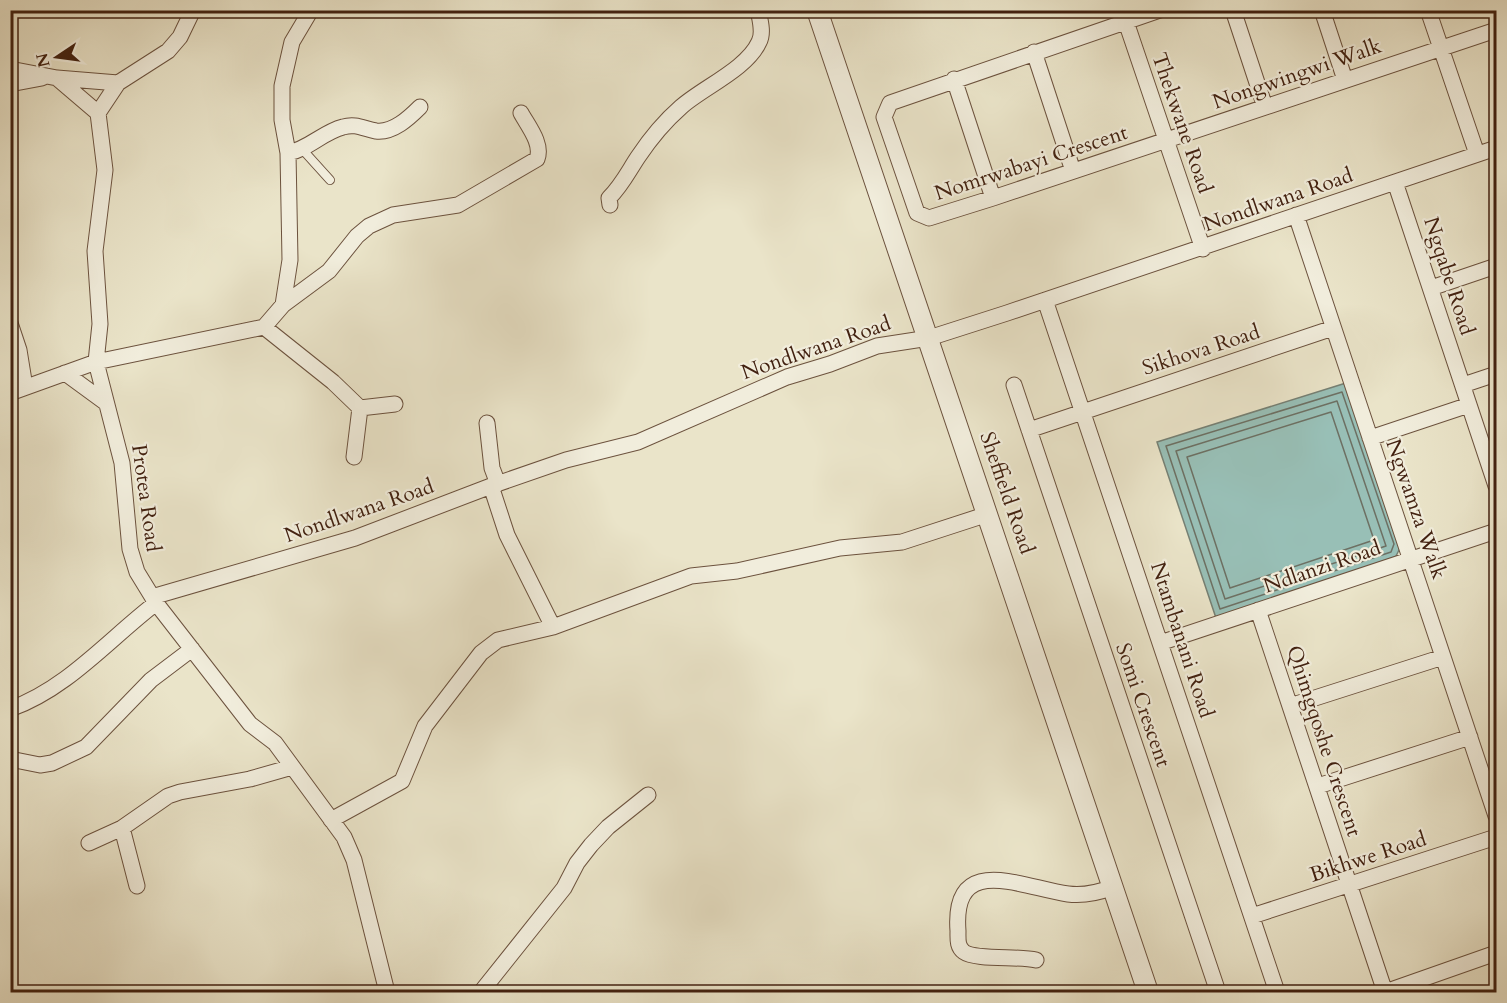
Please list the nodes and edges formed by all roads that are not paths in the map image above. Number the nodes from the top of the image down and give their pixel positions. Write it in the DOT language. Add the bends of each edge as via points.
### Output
graph roads {
  1 [pos="193,10"];
  2 [pos="311,10"];
  3 [pos="758,10"];
  4 [pos="817,10"];
  5 [pos="1160,10"];
  6 [pos="1233,10"];
  7 [pos="1322,10"];
  8 [pos="1428,10"];
  9 [pos="1124,16"];
  10 [pos="1497,30"];
  11 [pos="1440,48"];
  12 [pos="1034,52"];
  13 [pos="10,69"];
  14 [pos="53,77"];
  15 [pos="954,79"];
  16 [pos="1345,80"];
  17 [pos="118,83"];
  18 [pos="10,84"];
  19 [pos="420,107"];
  20 [pos="1265,107"];
  21 [pos="98,113"];
  22 [pos="521,113"];
  23 [pos="1166,141"];
  24 [pos="1497,148"];
  25 [pos="295,151"];
  26 [pos="1477,154"];
  27 [pos="1073,171"];
  28 [pos="330,180"];
  29 [pos="1395,182"];
  30 [pos="993,198"];
  31 [pos="610,204"];
  32 [pos="1296,215"];
  33 [pos="1203,249"];
  34 [pos="1497,267"];
  35 [pos="1431,288"];
  36 [pos="1045,300"];
  37 [pos="283,304"];
  38 [pos="10,323"];
  39 [pos="264,327"];
  40 [pos="1333,328"];
  41 [pos="929,338"];
  42 [pos="96,362"];
  43 [pos="65,373"];
  44 [pos="1497,374"];
  45 [pos="1014,385"];
  46 [pos="1463,386"];
  47 [pos="18,390"];
  48 [pos="106,403"];
  49 [pos="394,404"];
  50 [pos="1469,405"];
  51 [pos="360,408"];
  52 [pos="1083,411"];
  53 [pos="487,423"];
  54 [pos="1029,430"];
  55 [pos="1370,438"];
  56 [pos="354,457"];
  57 [pos="494,485"];
  58 [pos="1497,486"];
  59 [pos="988,514"];
  60 [pos="1497,531"];
  61 [pos="1410,560"];
  62 [pos="154,600"];
  63 [pos="1258,610"];
  64 [pos="553,627"];
  65 [pos="1160,643"];
  66 [pos="192,649"];
  67 [pos="1443,657"];
  68 [pos="1290,706"];
  69 [pos="10,709"];
  70 [pos="1470,737"];
  71 [pos="10,759"];
  72 [pos="292,766"];
  73 [pos="1318,786"];
  74 [pos="648,795"];
  75 [pos="1497,816"];
  76 [pos="332,820"];
  77 [pos="122,828"];
  78 [pos="1497,837"];
  79 [pos="89,843"];
  80 [pos="1349,885"];
  81 [pos="137,886"];
  82 [pos="1113,887"];
  83 [pos="1252,916"];
  84 [pos="1497,953"];
  85 [pos="1036,960"];
  86 [pos="1385,992"];
  87 [pos="387,993"];
  88 [pos="481,993"];
  89 [pos="1148,993"];
  90 [pos="1218,993"];
  91 [pos="1277,993"];
  1 -- 17 [label="street" via="180,38 168,51"];
  2 -- 25 [label="street" via="292,42 282,86 282,120"];
  3 -- 31 [label="street" via="759,44 737,67 702,90 660,128 623,184 609,198"];
  4 -- 41 [label="street, Sheffield Road"];
  5 -- 9 [label="street, Nomrwabayi Crescent"];
  6 -- 20 [label="street"];
  7 -- 16 [label="street"];
  8 -- 11 [label="street"];
  9 -- 12 [label="street, Nomrwabayi Crescent"];
  9 -- 23 [label="street, Thekwane Road"];
  10 -- 11 [label="street, Nongwingwi Walk"];
  11 -- 16 [label="street, Nongwingwi Walk"];
  11 -- 26 [label="street"];
  12 -- 15 [label="street, Nomrwabayi Crescent"];
  12 -- 27 [label="street"];
  13 -- 14 [label="street"];
  14 -- 17 [label="street"];
  14 -- 18 [label="street"];
  14 -- 21 [label="street"];
  15 -- 30 [label="street"];
  15 -- 30 [label="street, Nomrwabayi Crescent" via="896,99 887,106 884,117 920,216 929,218"];
  16 -- 20 [label="street, Nongwingwi Walk"];
  17 -- 21 [label="street"];
  19 -- 25 [label="street" via="395,127 376,131 344,126"];
  20 -- 23 [label="street, Nongwingwi Walk"];
  21 -- 42 [label="street, Protea Road" via="105,170 95,237 100,324"];
  22 -- 37 [label="street" via="537,142 537,159 458,205 401,213 369,226 329,271"];
  23 -- 27 [label="street, Nomrwabayi Crescent"];
  23 -- 33 [label="street, Thekwane Road"];
  24 -- 26 [label="street, Nondlwana Road"];
  25 -- 28 [label="lane"];
  25 -- 37 [label="street" via="290,261"];
  26 -- 29 [label="street, Nondlwana Road"];
  27 -- 30 [label="street, Nomrwabayi Crescent"];
  29 -- 32 [label="street, Nondlwana Road"];
  29 -- 35 [label="street, Ngqabe Road"];
  32 -- 33 [label="street, Nondlwana Road"];
  32 -- 40 [label="street, Ngwamza Walk"];
  33 -- 36 [label="street, Nondlwana Road"];
  34 -- 35 [label="street"];
  35 -- 46 [label="street, Ngqabe Road"];
  36 -- 41 [label="street, Nondlwana Road"];
  36 -- 52 [label="street, Ntambanani Road"];
  37 -- 39 [label="street"];
  38 -- 47 [label="street" via="19,350"];
  39 -- 42 [label="street"];
  39 -- 51 [label="street"];
  40 -- 52 [label="street, Sikhova Road"];
  40 -- 55 [label="street, Ngwamza Walk"];
  41 -- 57 [label="street, Nondlwana Road" via="891,342 796,373 656,435"];
  41 -- 59 [label="street, Sheffield Road"];
  42 -- 43 [label="street"];
  42 -- 48 [label="street, Protea Road"];
  43 -- 47 [label="street"];
  43 -- 48 [label="street"];
  44 -- 46 [label="street"];
  45 -- 54 [label="street, Somi Crescent"];
  46 -- 50 [label="street, Ngqabe Road"];
  48 -- 62 [label="street, Protea Road" via="122,463 133,562"];
  49 -- 51 [label="street"];
  50 -- 55 [label="street"];
  50 -- 58 [label="street, Ngqabe Road"];
  51 -- 56 [label="street"];
  52 -- 54 [label="street"];
  52 -- 65 [label="street, Ntambanani Road"];
  53 -- 57 [label="street"];
  54 -- 90 [label="street, Somi Crescent"];
  55 -- 61 [label="street, Ngwamza Walk"];
  57 -- 62 [label="street, Nondlwana Road" via="355,538"];
  57 -- 64 [label="street" via="507,535"];
  59 -- 64 [label="street" via="902,542 691,576"];
  59 -- 82 [label="street, Sheffield Road"];
  60 -- 61 [label="street, Ndlanzi Road"];
  61 -- 63 [label="street, Ndlanzi Road"];
  61 -- 67 [label="street, Ngwamza Walk"];
  62 -- 66 [label="street, Protea Road"];
  62 -- 69 [label="street" via="46,692"];
  63 -- 65 [label="street, Ndlanzi Road"];
  63 -- 68 [label="street, Qhimgqoshe Crescent"];
  64 -- 76 [label="street" via="498,640 488,647 424,726 402,781"];
  65 -- 83 [label="street, Ntambanani Road"];
  66 -- 71 [label="street" via="151,680 86,747 40,765"];
  66 -- 72 [label="street, Protea Road" via="246,719 275,743"];
  67 -- 68 [label="street"];
  67 -- 70 [label="street, Ngwamza Walk"];
  68 -- 73 [label="street, Qhimgqoshe Crescent"];
  70 -- 73 [label="street"];
  70 -- 75 [label="street, Ngwamza Walk"];
  72 -- 76 [label="street, Protea Road"];
  72 -- 77 [label="street" via="168,796"];
  73 -- 80 [label="street, Qhimgqoshe Crescent"];
  74 -- 88 [label="street" via="591,845 564,888"];
  76 -- 87 [label="street, Protea Road" via="354,860"];
  77 -- 79 [label="street"];
  77 -- 81 [label="street"];
  78 -- 80 [label="street, Bikhwe Road"];
  80 -- 83 [label="street, Bikhwe Road"];
  80 -- 86 [label="street, Qhimgqoshe Crescent"];
  82 -- 85 [label="street" via="1071,895 992,880 972,884 961,895 956,909 959,946 964,952"];
  82 -- 89 [label="street, Sheffield Road"];
  83 -- 91 [label="street, Ntambanani Road"];
  84 -- 86 [label="street"];
}
